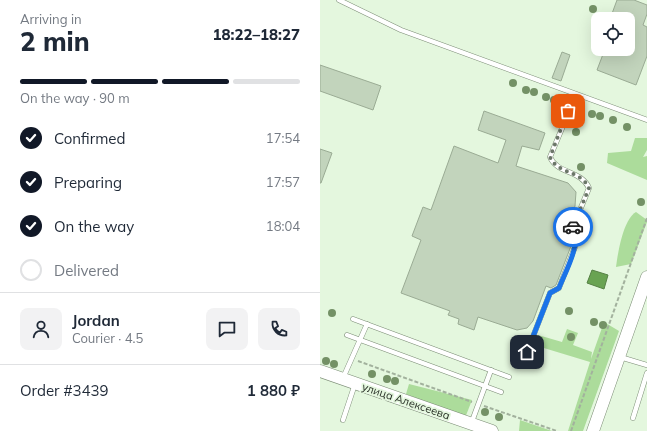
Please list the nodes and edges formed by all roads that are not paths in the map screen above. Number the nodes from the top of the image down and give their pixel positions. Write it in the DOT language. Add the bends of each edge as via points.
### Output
graph roads {
  1 [pos="338,0"];
  2 [pos="576,95"];
  3 [pos="647,120"];
  4 [pos="647,277"];
  5 [pos="353,320"];
  6 [pos="366,324"];
  7 [pos="347,335"];
  8 [pos="361,340"];
  9 [pos="527,352"];
  10 [pos="619,356"];
  11 [pos="647,365"];
  12 [pos="491,370"];
  13 [pos="320,371"];
  14 [pos="647,373"];
  15 [pos="509,377"];
  16 [pos="342,379"];
  17 [pos="356,384"];
  18 [pos="485,386"];
  19 [pos="501,392"];
  20 [pos="633,418"];
  21 [pos="343,420"];
  22 [pos="471,424"];
  23 [pos="492,431"];
  24 [pos="593,431"];
  1 -- 2 [label="lane" via="402,30"];
  2 -- 3 [label="lane"];
  2 -- 9 [label="lane" via="550,157 555,166 579,175 589,188 571,232 575,247 559,288 550,293"];
  4 -- 10 [label="street"];
  5 -- 6 [label="lane"];
  6 -- 8 [label="lane"];
  6 -- 12 [label="lane"];
  7 -- 8 [label="lane"];
  8 -- 16 [label="lane"];
  8 -- 18 [label="lane"];
  10 -- 11 [label="lane"];
  10 -- 24 [label="street"];
  12 -- 15 [label="lane"];
  12 -- 18 [label="lane"];
  13 -- 16 [label="street, улица Алексеева"];
  14 -- 20 [label="lane"];
  16 -- 17 [label="street, улица Алексеева"];
  17 -- 21 [label="lane"];
  17 -- 22 [label="street, улица Алексеева"];
  18 -- 19 [label="lane"];
  18 -- 22 [label="lane"];
  22 -- 23 [label="street, улица Алексеева"];
}
